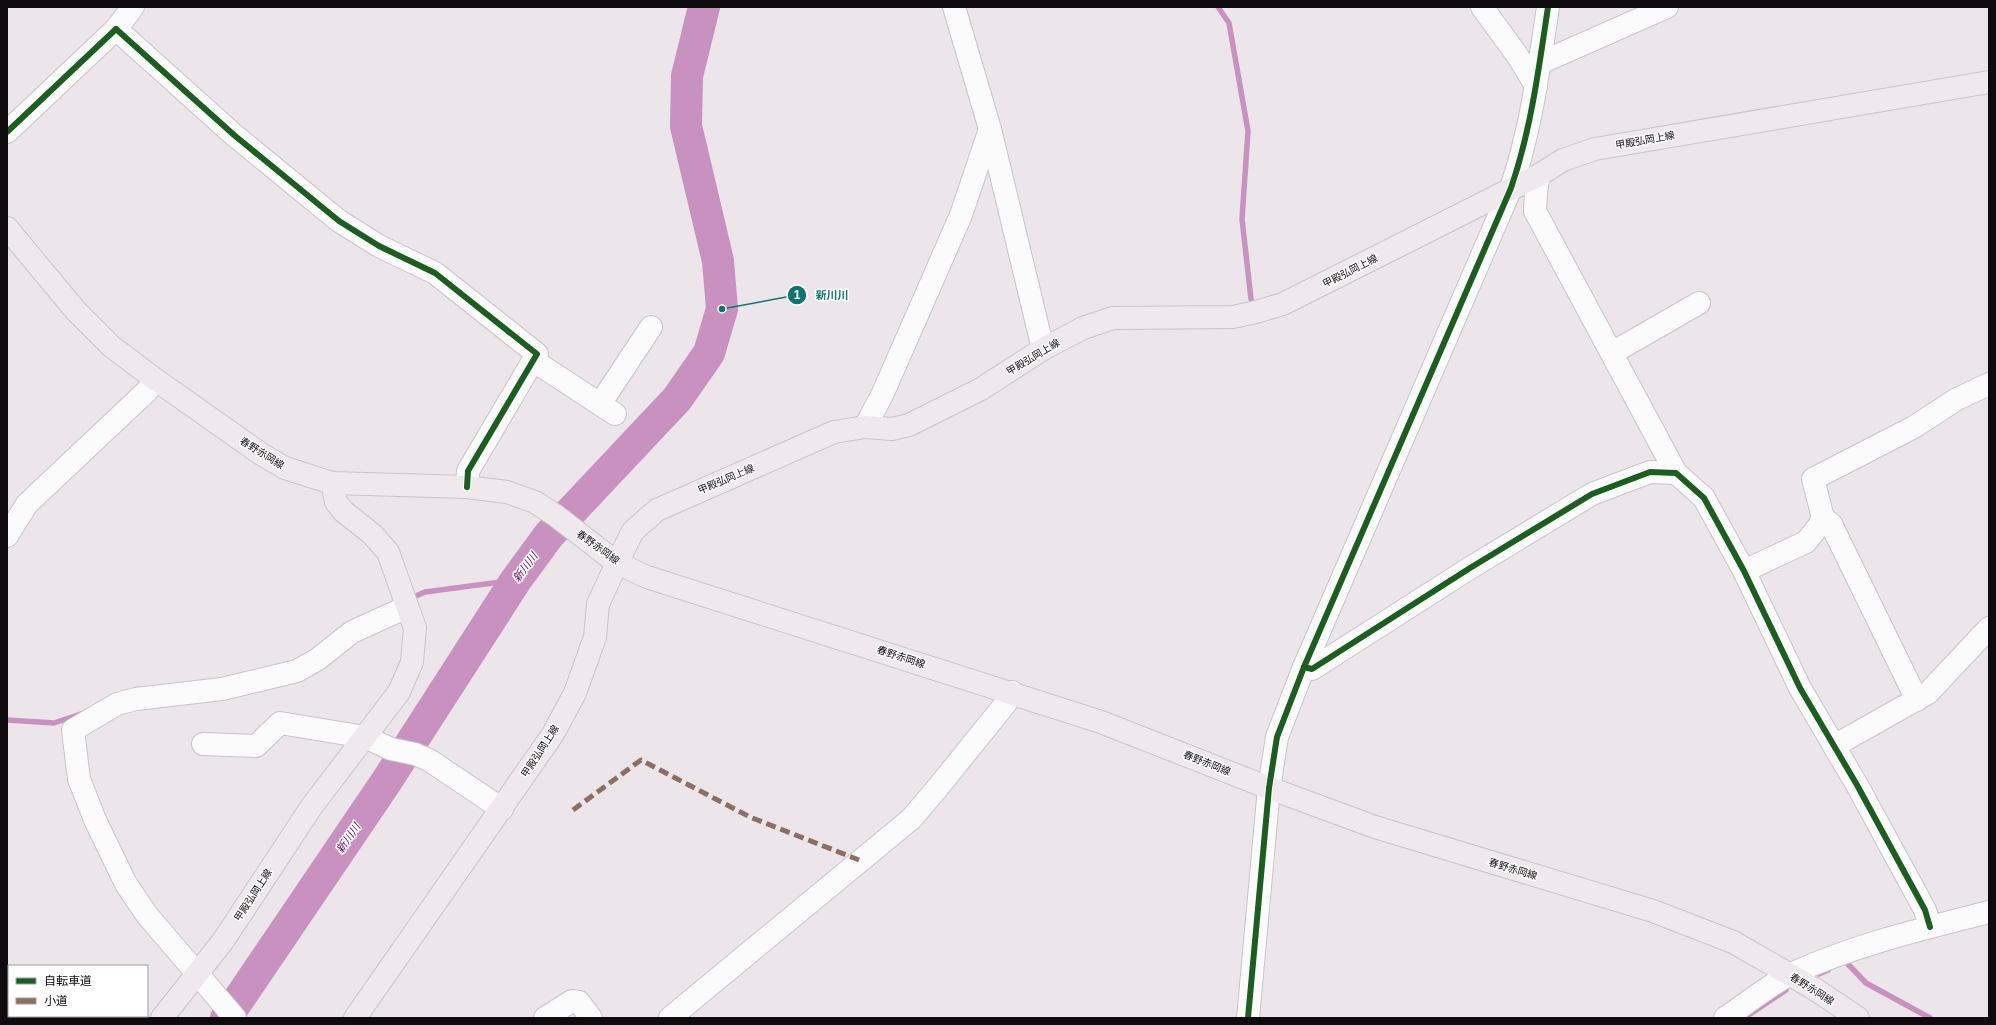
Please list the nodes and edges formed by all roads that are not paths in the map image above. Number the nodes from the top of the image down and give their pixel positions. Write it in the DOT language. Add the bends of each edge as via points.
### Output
graph roads {
  1 [pos="133,7"];
  2 [pos="954,7"];
  3 [pos="1482,7"];
  4 [pos="1548,7"];
  5 [pos="1666,7"];
  6 [pos="116,29"];
  7 [pos="1540,64"];
  8 [pos="1989,82"];
  9 [pos="1536,86"];
  10 [pos="990,129"];
  11 [pos="7,132"];
  12 [pos="1539,174"];
  13 [pos="1512,188"];
  14 [pos="7,228"];
  15 [pos="1699,303"];
  16 [pos="651,327"];
  17 [pos="1043,349"];
  18 [pos="1612,353"];
  19 [pos="534,360"];
  20 [pos="156,380"];
  21 [pos="1989,384"];
  22 [pos="865,427"];
  23 [pos="1676,473"];
  24 [pos="332,483"];
  25 [pos="467,487"];
  26 [pos="1822,518"];
  27 [pos="7,536"];
  28 [pos="617,563"];
  29 [pos="1744,571"];
  30 [pos="404,601"];
  31 [pos="1989,628"];
  32 [pos="1304,667"];
  33 [pos="1012,692"];
  34 [pos="1917,700"];
  35 [pos="365,737"];
  36 [pos="203,744"];
  37 [pos="1834,746"];
  38 [pos="1269,788"];
  39 [pos="502,809"];
  40 [pos="1989,912"];
  41 [pos="1930,927"];
  42 [pos="196,973"];
  43 [pos="1790,975"];
  44 [pos="228,1010"];
  45 [pos="162,1018"];
  46 [pos="355,1018"];
  47 [pos="545,1018"];
  48 [pos="591,1018"];
  49 [pos="670,1018"];
  50 [pos="1248,1018"];
  51 [pos="1725,1018"];
  52 [pos="1858,1018"];
  1 -- 6 [label="street"];
  2 -- 10 [label="street"];
  3 -- 9 [label="street"];
  4 -- 7 [label="street"];
  5 -- 7 [label="street"];
  6 -- 11 [label="street"];
  6 -- 19 [label="street" via="234,135 339,222 379,246 435,273 537,354"];
  7 -- 9 [label="street"];
  8 -- 12 [label="main road, 甲殿弘岡上線" via="1595,149 1563,160"];
  9 -- 13 [label="street"];
  10 -- 17 [label="street"];
  10 -- 22 [label="street" via="961,215 883,393"];
  12 -- 13 [label="main road, 甲殿弘岡上線"];
  12 -- 18 [label="street" via="1535,211"];
  13 -- 17 [label="main road, 甲殿弘岡上線" via="1283,304 1233,317 1113,318 1083,328"];
  13 -- 32 [label="street"];
  14 -- 20 [label="main road, 春野赤岡線" via="76,311 111,346"];
  15 -- 18 [label="street"];
  16 -- 19 [label="street" via="608,409"];
  17 -- 22 [label="main road, 甲殿弘岡上線" via="981,389 909,425 892,429"];
  18 -- 23 [label="street"];
  19 -- 25 [label="street" via="468,471"];
  20 -- 24 [label="main road, 春野赤岡線" via="261,454 285,468"];
  20 -- 27 [label="street" via="27,504"];
  21 -- 26 [label="street" via="1957,399 1914,427 1813,479"];
  22 -- 28 [label="main road, 甲殿弘岡上線" via="834,432 657,510 633,531"];
  23 -- 29 [label="street" via="1704,498"];
  23 -- 32 [label="street" via="1650,472 1592,494 1470,568 1337,654 1312,669"];
  24 -- 25 [label="main road, 春野赤岡線"];
  24 -- 30 [label="main road, 甲殿弘岡上線" via="336,502 343,511 372,534 388,552"];
  25 -- 28 [label="main road, 春野赤岡線" via="507,492 535,502"];
  26 -- 29 [label="street" via="1806,542"];
  26 -- 34 [label="street" via="1831,524"];
  28 -- 33 [label="main road, 春野赤岡線" via="647,577"];
  28 -- 39 [label="main road, 甲殿弘岡上線" via="598,604 595,637 575,693 553,734"];
  29 -- 37 [label="street" via="1800,688"];
  30 -- 35 [label="main road, 甲殿弘岡上線" via="415,628 412,662 399,692"];
  30 -- 42 [label="street" via="352,632 297,671 222,689 136,699 117,704 73,730 79,779 95,820 126,884 147,915"];
  31 -- 34 [label="street" via="1928,693"];
  32 -- 38 [label="street" via="1277,737"];
  33 -- 38 [label="main road, 春野赤岡線" via="1101,722"];
  33 -- 49 [label="street" via="945,780 911,818"];
  34 -- 37 [label="street"];
  35 -- 36 [label="street" via="280,723 256,746"];
  35 -- 39 [label="street" via="391,749 429,760"];
  35 -- 42 [label="main road, 甲殿弘岡上線" via="312,806 223,941"];
  37 -- 41 [label="street" via="1925,910"];
  38 -- 43 [label="main road, 春野赤岡線" via="1375,827 1653,911 1733,942"];
  38 -- 50 [label="street"];
  39 -- 46 [label="main road, 甲殿弘岡上線"];
  40 -- 41 [label="street"];
  41 -- 43 [label="street" via="1842,953"];
  42 -- 44 [label="street"];
  42 -- 45 [label="main road, 甲殿弘岡上線"];
  43 -- 51 [label="street"];
  43 -- 52 [label="main road, 春野赤岡線"];
  47 -- 48 [label="street" via="572,1001 579,1002"];
}
